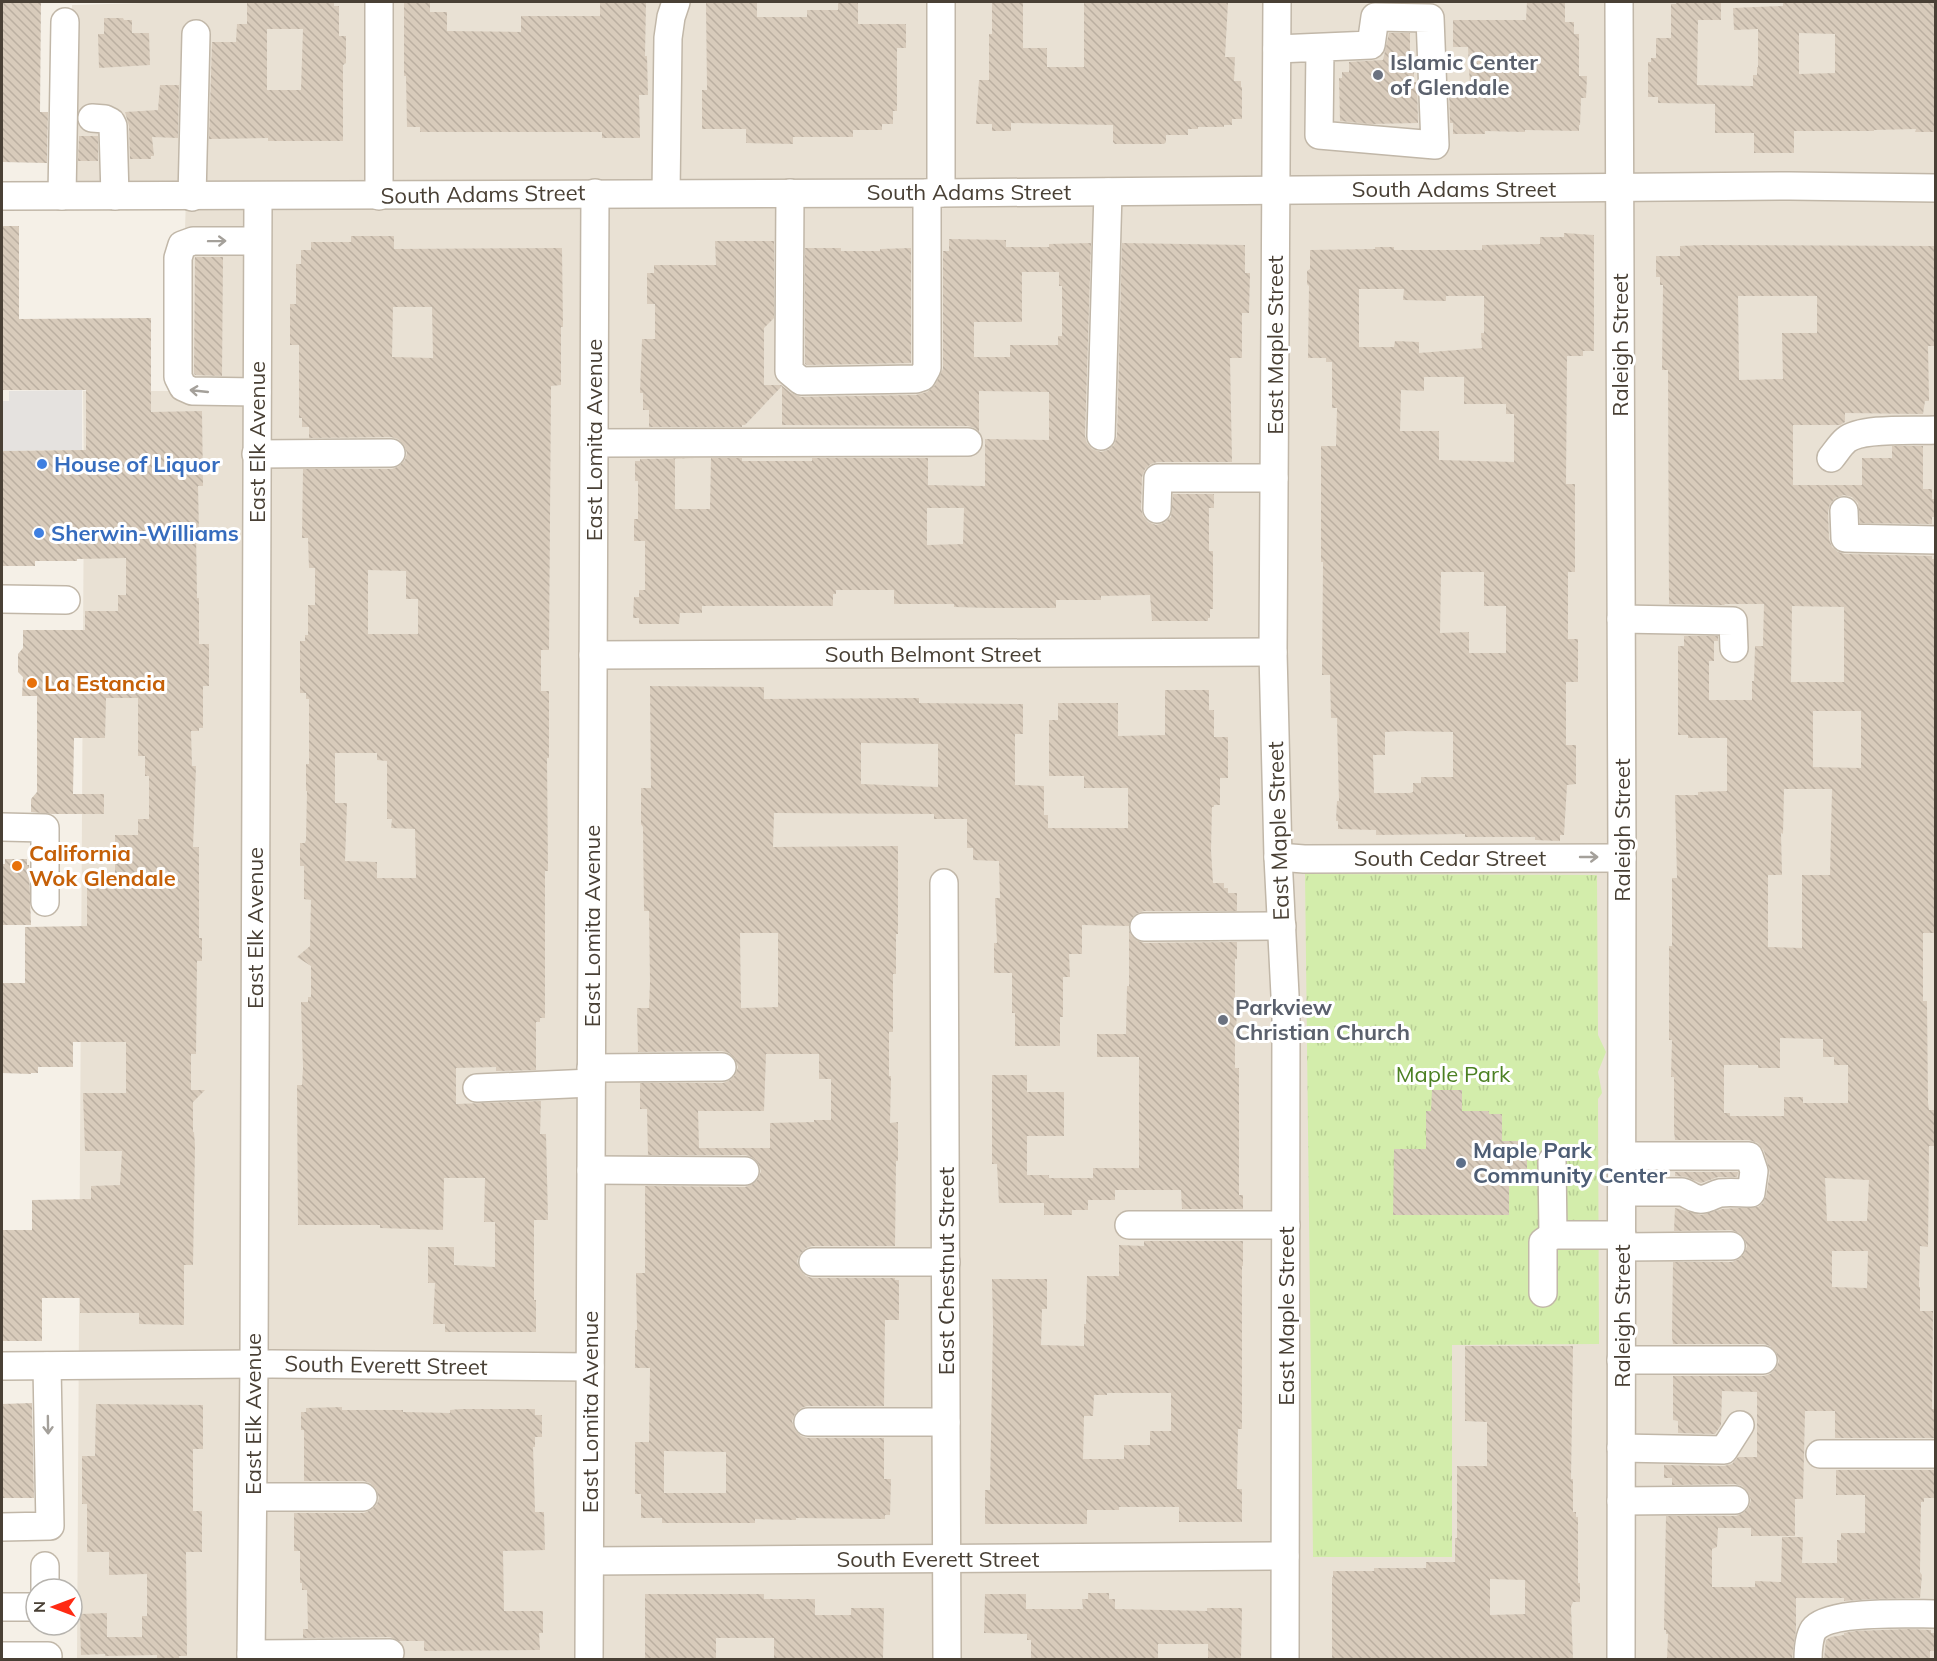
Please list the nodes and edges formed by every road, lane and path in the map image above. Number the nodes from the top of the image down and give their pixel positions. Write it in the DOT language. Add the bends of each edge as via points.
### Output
graph roads {
  1 [pos="379,2"];
  2 [pos="676,2"];
  3 [pos="941,2"];
  4 [pos="1277,2"];
  5 [pos="1619,2"];
  6 [pos="64,22"];
  7 [pos="196,34"];
  8 [pos="1320,48"];
  9 [pos="1277,49"];
  10 [pos="92,118"];
  11 [pos="1436,145"];
  12 [pos="1619,188"];
  13 [pos="1935,188"];
  14 [pos="1437,189"];
  15 [pos="1276,190"];
  16 [pos="1108,192"];
  17 [pos="595,193"];
  18 [pos="666,193"];
  19 [pos="790,193"];
  20 [pos="934,193"];
  21 [pos="2,196"];
  22 [pos="62,196"];
  23 [pos="115,196"];
  24 [pos="378,196"];
  25 [pos="192,197"];
  26 [pos="258,197"];
  27 [pos="257,241"];
  28 [pos="257,392"];
  29 [pos="1935,430"];
  30 [pos="1101,436"];
  31 [pos="355,439"];
  32 [pos="968,442"];
  33 [pos="594,443"];
  34 [pos="257,448"];
  35 [pos="391,453"];
  36 [pos="1831,458"];
  37 [pos="1274,478"];
  38 [pos="1157,509"];
  39 [pos="1844,511"];
  40 [pos="1935,540"];
  41 [pos="2,599"];
  42 [pos="66,600"];
  43 [pos="1621,619"];
  44 [pos="1734,648"];
  45 [pos="1273,652"];
  46 [pos="593,655"];
  47 [pos="2,827"];
  48 [pos="1278,857"];
  49 [pos="1622,858"];
  50 [pos="944,883"];
  51 [pos="45,902"];
  52 [pos="1282,926"];
  53 [pos="1144,927"];
  54 [pos="722,1063"];
  55 [pos="591,1070"];
  56 [pos="477,1088"];
  57 [pos="1622,1156"];
  58 [pos="1552,1161"];
  59 [pos="591,1170"];
  60 [pos="745,1171"];
  61 [pos="1622,1192"];
  62 [pos="1129,1225"];
  63 [pos="1286,1225"];
  64 [pos="1553,1234"];
  65 [pos="1622,1241"];
  66 [pos="1731,1246"];
  67 [pos="813,1262"];
  68 [pos="946,1262"];
  69 [pos="1542,1293"];
  70 [pos="1621,1360"];
  71 [pos="1763,1360"];
  72 [pos="254,1364"];
  73 [pos="2,1366"];
  74 [pos="47,1366"];
  75 [pos="590,1367"];
  76 [pos="808,1422"];
  77 [pos="946,1422"];
  78 [pos="1740,1425"];
  79 [pos="1621,1448"];
  80 [pos="1820,1454"];
  81 [pos="1935,1454"];
  82 [pos="253,1497"];
  83 [pos="363,1497"];
  84 [pos="1735,1500"];
  85 [pos="1621,1501"];
  86 [pos="2,1527"];
  87 [pos="1285,1556"];
  88 [pos="947,1559"];
  89 [pos="590,1561"];
  90 [pos="2,1607"];
  91 [pos="24,1607"];
  92 [pos="1935,1614"];
  93 [pos="390,1653"];
  94 [pos="2,1656"];
  95 [pos="48,1656"];
  96 [pos="251,1657"];
  97 [pos="589,1659"];
  98 [pos="947,1659"];
  99 [pos="1285,1659"];
  100 [pos="1621,1659"];
  101 [pos="1809,1659"];
  1 -- 24 [label="street"];
  2 -- 18 [label="street" via="668,38"];
  3 -- 20 [label="street"];
  4 -- 9 [label="street, East Maple Street"];
  5 -- 12 [label="street, Raleigh Street"];
  6 -- 22 [label="street"];
  7 -- 25 [label="street"];
  8 -- 9 [label="street"];
  8 -- 11 [label="street" via="1319,135"];
  8 -- 11 [label="street" via="1371,45 1375,17 1430,18"];
  9 -- 15 [label="street, East Maple Street"];
  10 -- 23 [label="street" via="105,119 113,126"];
  11 -- 14 [label="street"];
  12 -- 13 [label="street, South Adams Street"];
  12 -- 14 [label="street, South Adams Street"];
  12 -- 43 [label="street, Raleigh Street"];
  14 -- 15 [label="street, South Adams Street"];
  15 -- 16 [label="street, South Adams Street"];
  15 -- 37 [label="street, East Maple Street"];
  16 -- 20 [label="street, South Adams Street"];
  16 -- 30 [label="street"];
  17 -- 18 [label="street, South Adams Street"];
  17 -- 24 [label="street, South Adams Street"];
  17 -- 33 [label="street, East Lomita Avenue"];
  18 -- 19 [label="street, South Adams Street"];
  19 -- 20 [label="street, South Adams Street"];
  19 -- 20 [label="street" via="789,371 801,381 922,377 927,369"];
  21 -- 22 [label="street, South Adams Street"];
  22 -- 23 [label="street, South Adams Street"];
  23 -- 25 [label="street, South Adams Street"];
  24 -- 26 [label="street, South Adams Street"];
  25 -- 26 [label="street, South Adams Street"];
  26 -- 27 [label="street, East Elk Avenue"];
  27 -- 28 [label="street, East Elk Avenue"];
  28 -- 27 [label="street, one-way" via="192,391 183,387 178,377 178,258 182,245 193,241"];
  28 -- 34 [label="street, East Elk Avenue"];
  29 -- 36 [label="street" via="1857,434 1847,439"];
  31 -- 34 [label="street"];
  32 -- 33 [label="street"];
  33 -- 46 [label="street, East Lomita Avenue"];
  34 -- 35 [label="street"];
  34 -- 72 [label="street, East Elk Avenue"];
  37 -- 38 [label="street" via="1158,478"];
  37 -- 45 [label="street, East Maple Street"];
  39 -- 40 [label="street" via="1845,538"];
  41 -- 42 [label="street"];
  43 -- 44 [label="street" via="1732,621"];
  43 -- 49 [label="street, Raleigh Street"];
  45 -- 46 [label="street, South Belmont Street"];
  45 -- 48 [label="street, East Maple Street"];
  46 -- 55 [label="street, East Lomita Avenue"];
  47 -- 51 [label="street" via="45,828"];
  48 -- 49 [label="street, South Cedar Street, one-way"];
  48 -- 52 [label="street, East Maple Street"];
  49 -- 57 [label="street, Raleigh Street"];
  50 -- 68 [label="street, East Chestnut Street"];
  52 -- 53 [label="street"];
  52 -- 63 [label="street, East Maple Street"];
  54 -- 55 [label="street"];
  55 -- 56 [label="street"];
  55 -- 59 [label="street, East Lomita Avenue"];
  57 -- 61 [label="street, Raleigh Street"];
  57 -- 61 [label="street" via="1749,1155 1754,1170 1751,1193 1718,1193 1701,1199 1682,1192"];
  58 -- 64 [label="street"];
  59 -- 60 [label="street"];
  59 -- 75 [label="street, East Lomita Avenue"];
  61 -- 65 [label="street, Raleigh Street"];
  62 -- 63 [label="street"];
  63 -- 87 [label="street, East Maple Street"];
  64 -- 65 [label="street"];
  64 -- 69 [label="street" via="1543,1242"];
  65 -- 66 [label="street"];
  65 -- 70 [label="street, Raleigh Street"];
  67 -- 68 [label="street"];
  68 -- 77 [label="street, East Chestnut Street"];
  70 -- 71 [label="street"];
  70 -- 79 [label="street, Raleigh Street"];
  72 -- 74 [label="street, South Everett Street"];
  72 -- 75 [label="street, South Everett Street"];
  72 -- 82 [label="street, East Elk Avenue"];
  73 -- 74 [label="street, South Everett Street"];
  74 -- 86 [label="street, one-way" via="50,1526"];
  75 -- 89 [label="street, East Lomita Avenue"];
  76 -- 77 [label="street"];
  77 -- 88 [label="street, East Chestnut Street"];
  78 -- 79 [label="street" via="1724,1450"];
  79 -- 85 [label="street, Raleigh Street"];
  80 -- 81 [label="street"];
  82 -- 83 [label="street"];
  82 -- 96 [label="street, East Elk Avenue"];
  84 -- 85 [label="street"];
  85 -- 100 [label="street, Raleigh Street"];
  87 -- 88 [label="street, South Everett Street"];
  87 -- 99 [label="street, East Maple Street"];
  88 -- 89 [label="street, South Everett Street"];
  88 -- 98 [label="street, East Chestnut Street"];
  89 -- 97 [label="street, East Lomita Avenue"];
  90 -- 91 [label="street"];
  92 -- 101 [label="street" via="1845,1616 1823,1623 1814,1628"];
  93 -- 96 [label="street"];
  94 -- 95 [label="street"];
}
